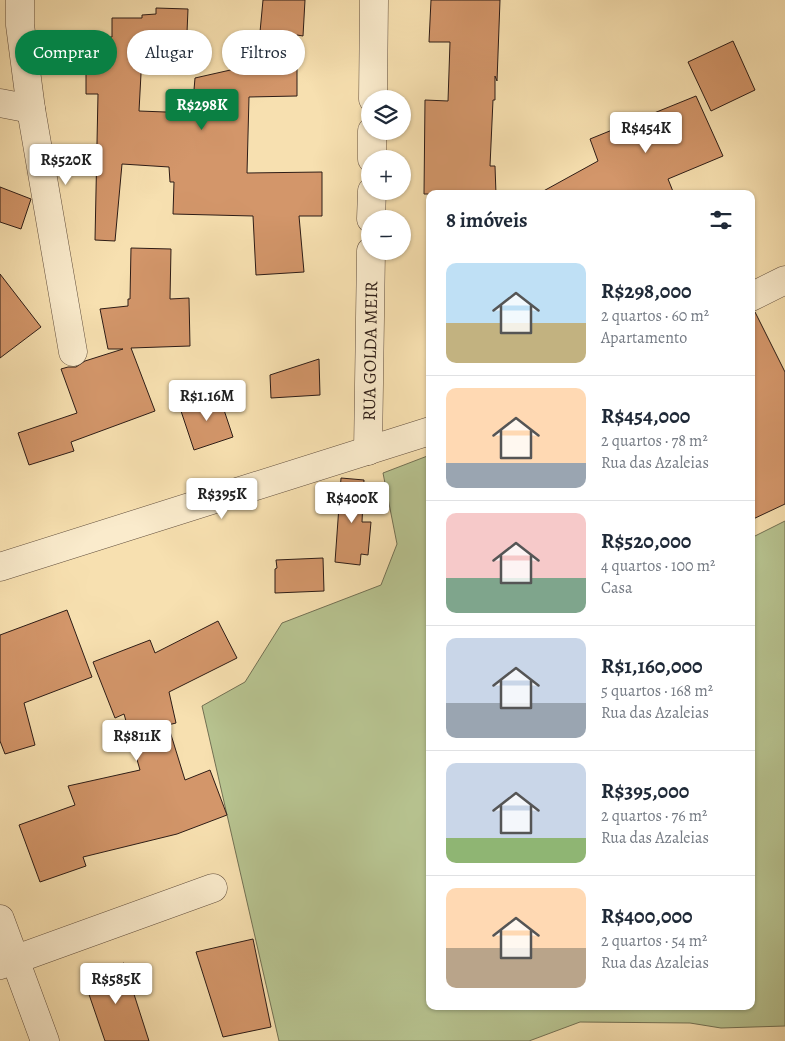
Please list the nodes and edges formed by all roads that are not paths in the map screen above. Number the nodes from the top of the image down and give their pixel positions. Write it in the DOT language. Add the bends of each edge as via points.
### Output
graph roads {
  1 [pos="20,0"];
  2 [pos="374,0"];
  3 [pos="373,90"];
  4 [pos="0,103"];
  5 [pos="31,109"];
  6 [pos="371,260"];
  7 [pos="785,280"];
  8 [pos="755,295"];
  9 [pos="73,352"];
  10 [pos="426,432"];
  11 [pos="368,451"];
  12 [pos="0,567"];
  13 [pos="213,888"];
  14 [pos="0,919"];
  15 [pos="8,963"];
  16 [pos="45,1041"];
  1 -- 5 [label="street" via="20,25"];
  2 -- 3 [label="street"];
  4 -- 5 [label="street"];
  5 -- 9 [label="street"];
  6 -- 11 [label="street, RUA GOLDA MEIR"];
  7 -- 8 [label="street"];
  10 -- 11 [label="street"];
  11 -- 12 [label="street"];
  13 -- 15 [label="street"];
  14 -- 15 [label="street"];
  15 -- 16 [label="street"];
}
